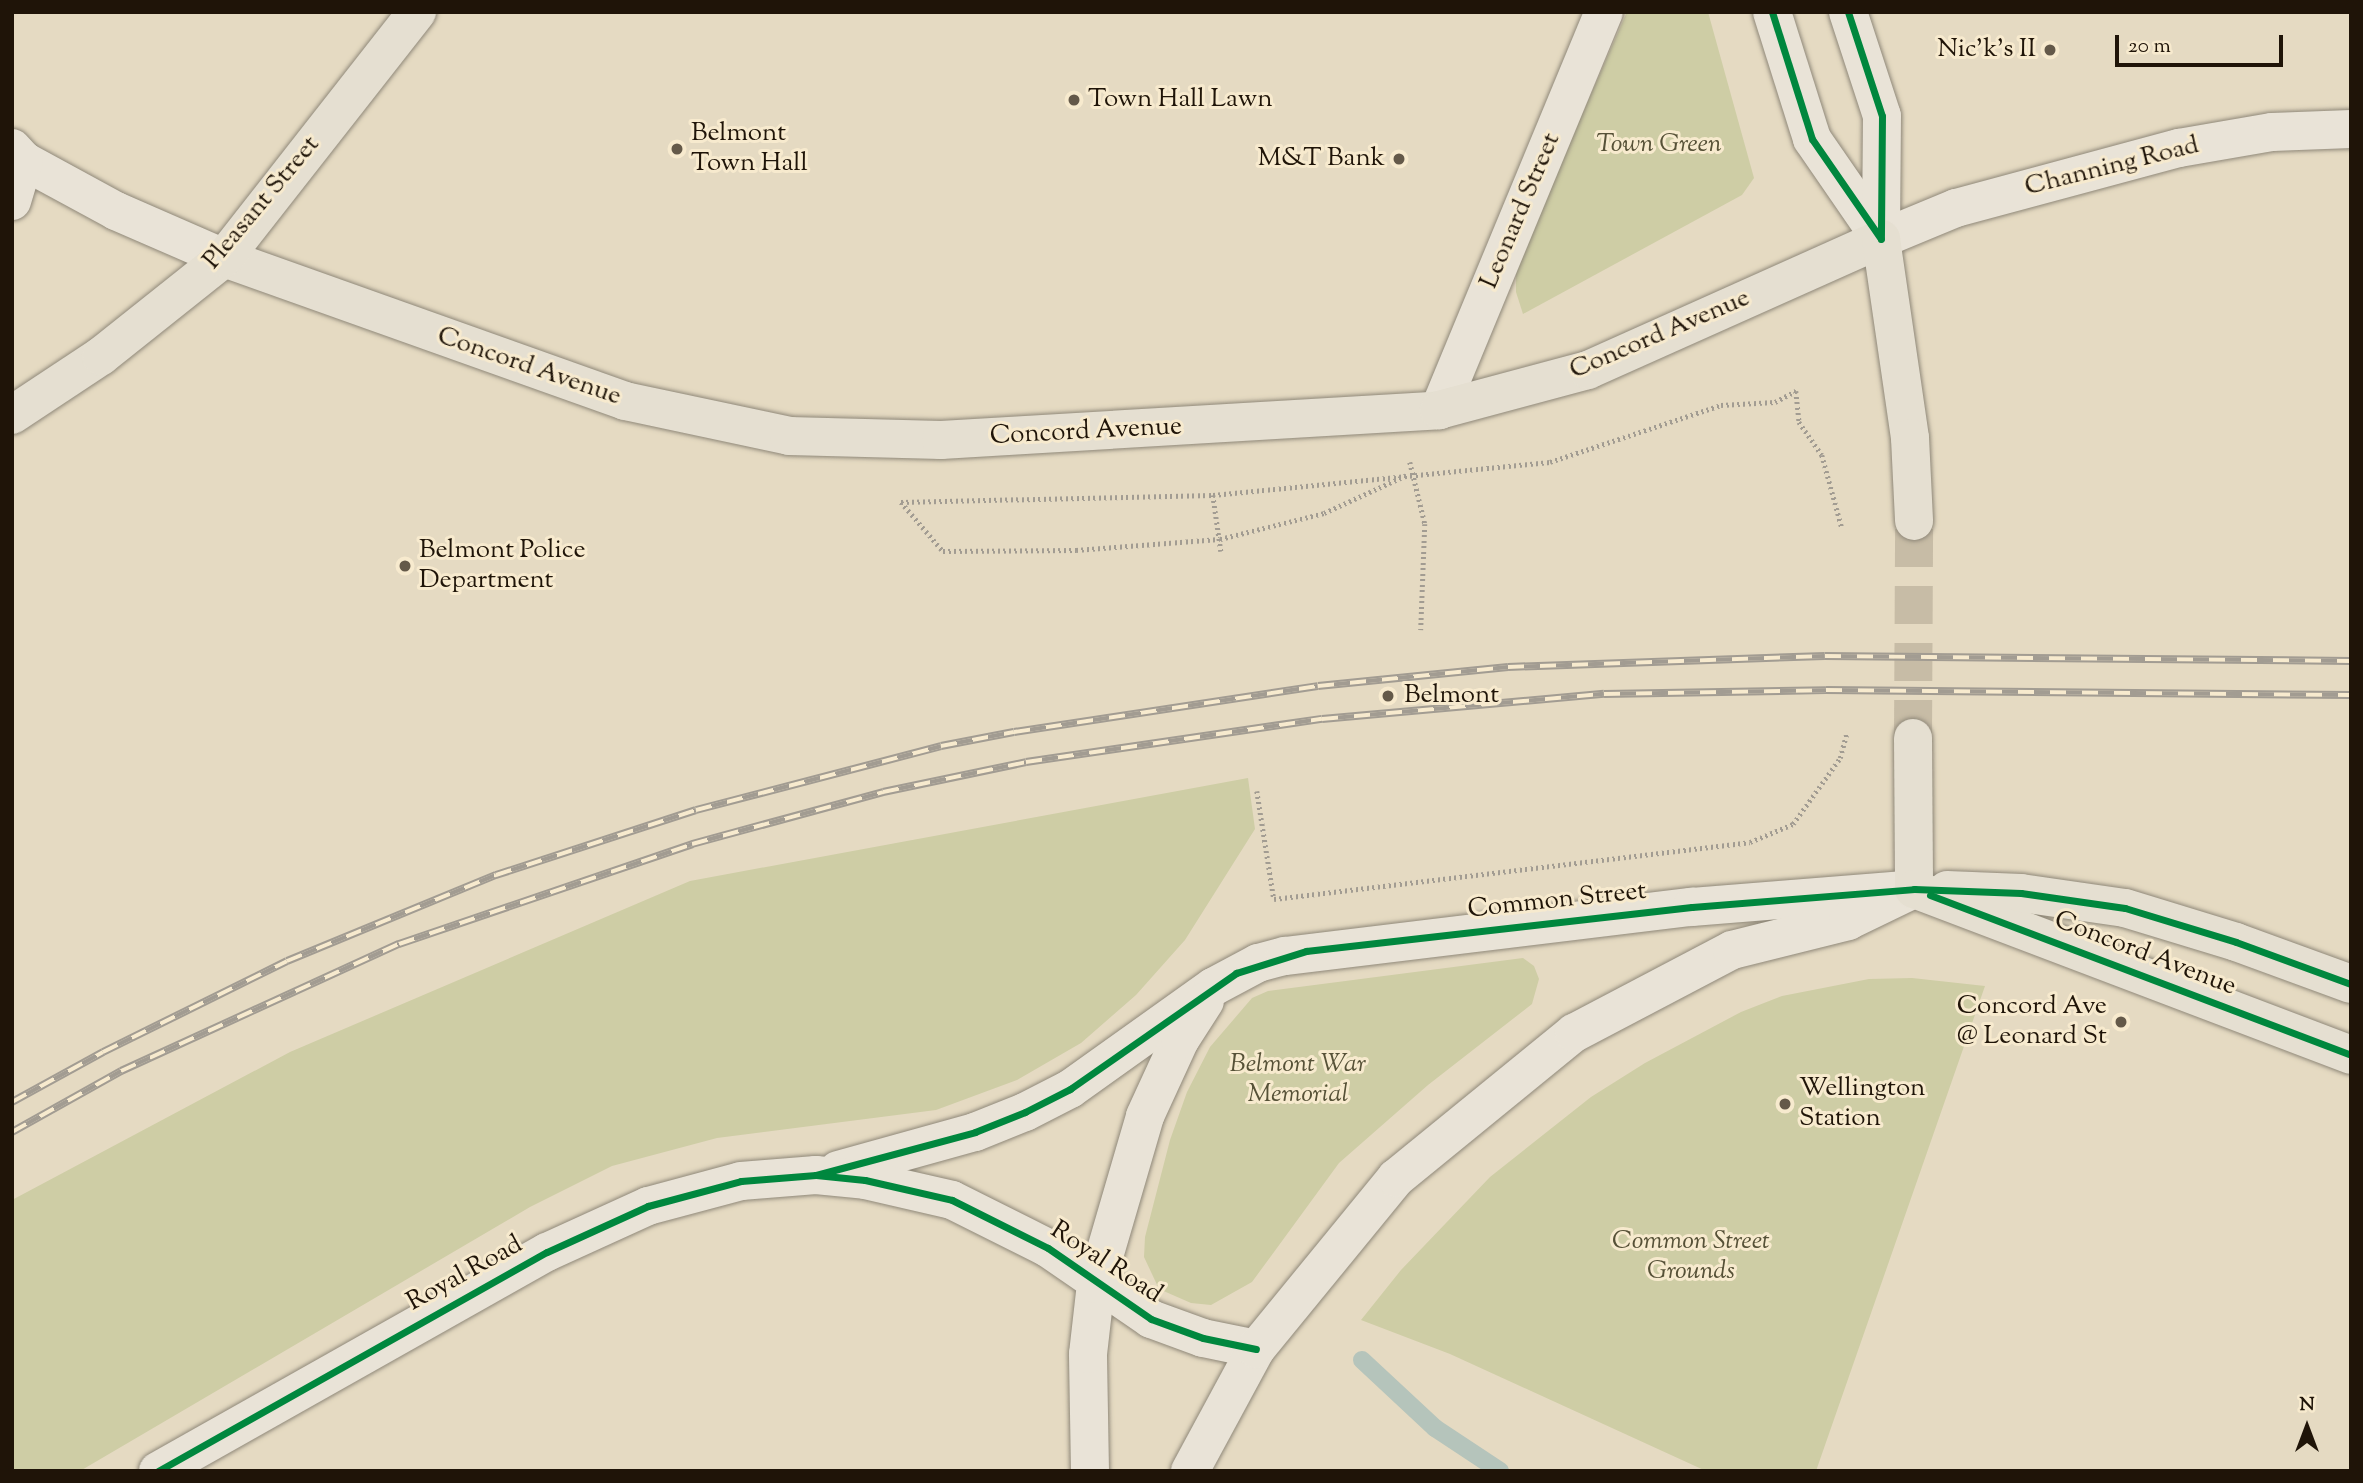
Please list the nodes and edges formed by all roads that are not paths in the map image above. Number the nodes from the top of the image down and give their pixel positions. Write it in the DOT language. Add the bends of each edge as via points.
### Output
graph roads {
  1 [pos="417,12"];
  2 [pos="1604,12"];
  3 [pos="1772,12"];
  4 [pos="1848,12"];
  5 [pos="2351,129"];
  6 [pos="16,158"];
  7 [pos="12,201"];
  8 [pos="1881,239"];
  9 [pos="224,258"];
  10 [pos="1438,410"];
  11 [pos="12,415"];
  12 [pos="1914,521"];
  13 [pos="1913,738"];
  14 [pos="1914,889"];
  15 [pos="2351,984"];
  16 [pos="1213,987"];
  17 [pos="2351,1055"];
  18 [pos="816,1175"];
  19 [pos="1097,1284"];
  20 [pos="1256,1349"];
  21 [pos="158,1471"];
  22 [pos="1090,1471"];
  23 [pos="1190,1471"];
  1 -- 9 [label="main road, Pleasant Street"];
  2 -- 10 [label="street, Leonard Street"];
  3 -- 8 [label="street" via="1812,139"];
  4 -- 8 [label="street" via="1882,116"];
  5 -- 8 [label="street, Channing Road" via="2272,132 2179,148 1956,208"];
  6 -- 7 [label="street, Concord Avenue"];
  6 -- 9 [label="street, Concord Avenue" via="116,211"];
  8 -- 10 [label="main road, Concord Avenue" via="1588,370"];
  8 -- 12 [label="main road" via="1910,438"];
  9 -- 10 [label="main road, Concord Avenue" via="625,401 789,436 941,440"];
  9 -- 11 [label="main road, Pleasant Street" via="101,356"];
  13 -- 14 [label="main road"];
  14 -- 15 [label="main road, Concord Avenue" via="2021,893 2125,908"];
  14 -- 16 [label="street, Common Street" via="1692,907 1306,951 1258,963"];
  14 -- 17 [label="main road, Concord Avenue"];
  14 -- 20 [label="street" via="1847,921 1732,950 1574,1033 1396,1178"];
  16 -- 18 [label="street, Royal Road" via="1070,1089 1026,1112 975,1132"];
  16 -- 19 [label="street" via="1180,1040 1145,1116"];
  18 -- 19 [label="street, Royal Road" via="865,1180 952,1200 1048,1248"];
  18 -- 21 [label="street, Royal Road" via="741,1181 648,1206 547,1252"];
  19 -- 20 [label="street, Royal Road" via="1177,1330"];
  19 -- 22 [label="street" via="1087,1354"];
  20 -- 23 [label="street"];
}
